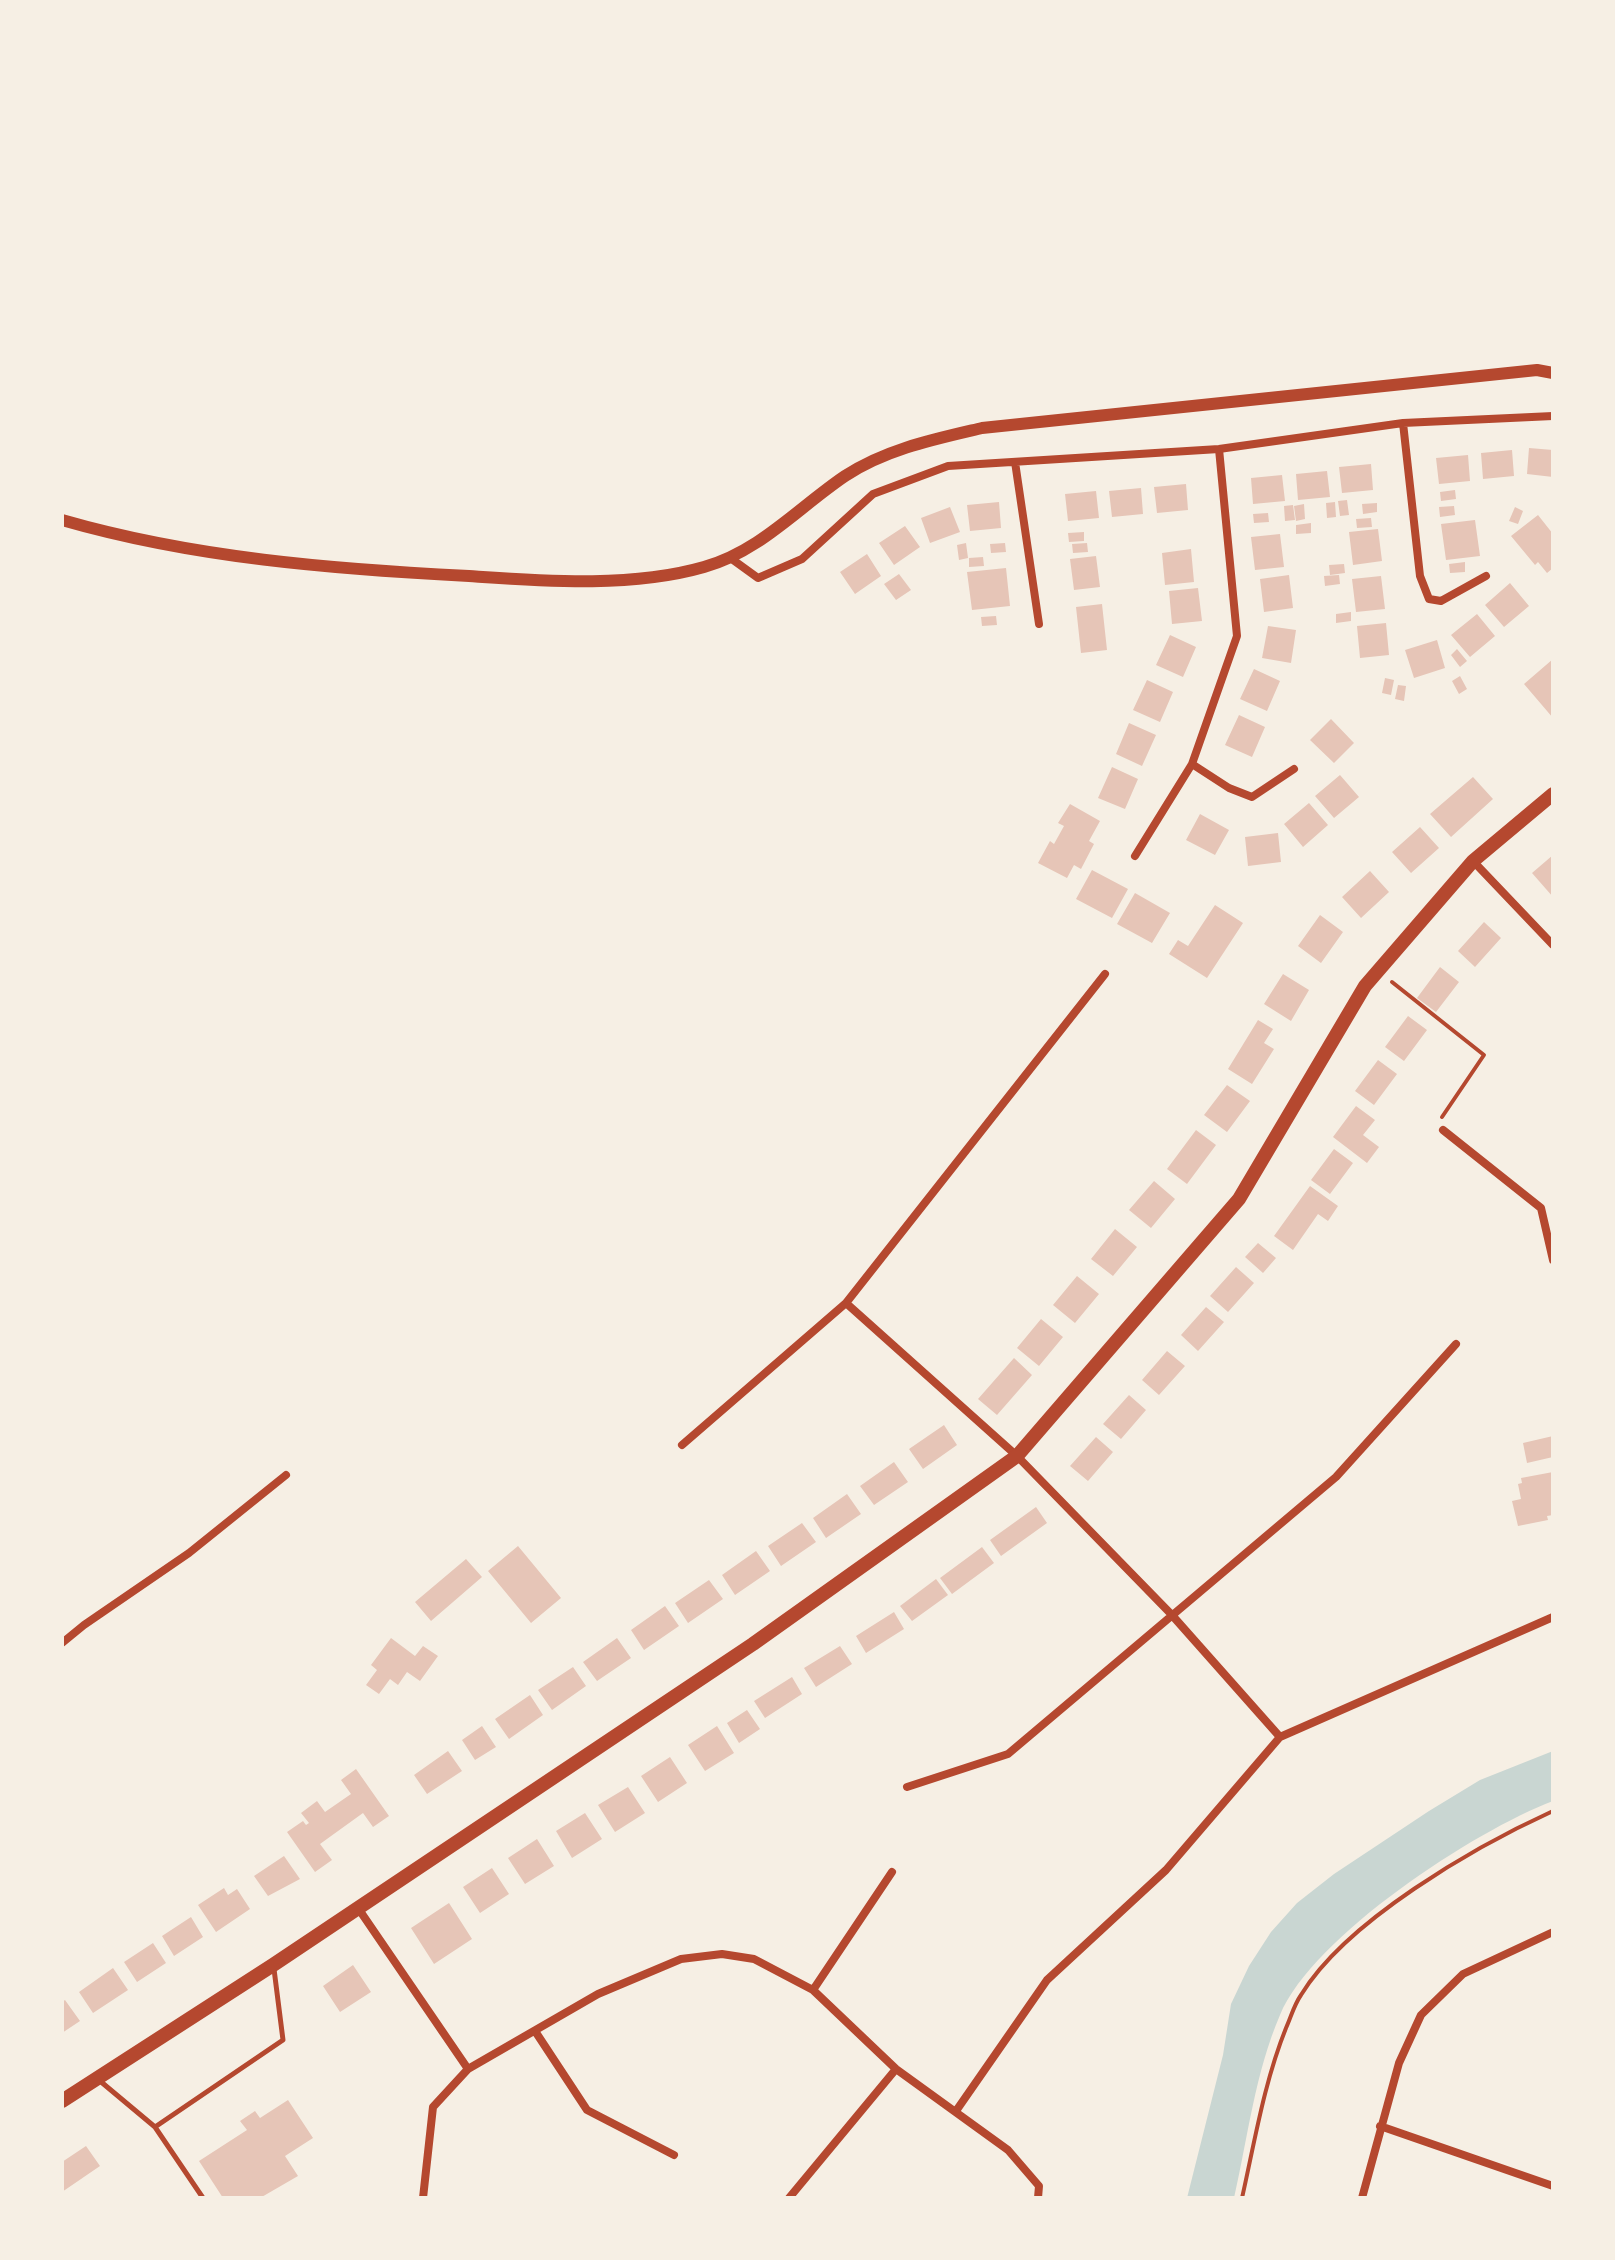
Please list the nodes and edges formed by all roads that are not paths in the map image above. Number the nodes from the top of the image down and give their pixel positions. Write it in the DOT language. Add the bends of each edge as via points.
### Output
graph roads {
  1 [pos="1553,373"];
  2 [pos="1553,416"];
  3 [pos="1403,423"];
  4 [pos="1219,449"];
  5 [pos="1015,462"];
  6 [pos="62,520"];
  7 [pos="729,557"];
  8 [pos="1486,576"];
  9 [pos="1039,624"];
  10 [pos="1192,764"];
  11 [pos="1294,769"];
  12 [pos="1553,794"];
  13 [pos="1135,856"];
  14 [pos="1473,861"];
  15 [pos="1553,945"];
  16 [pos="1105,974"];
  17 [pos="1443,1130"];
  18 [pos="1553,1260"];
  19 [pos="846,1303"];
  20 [pos="1456,1344"];
  21 [pos="682,1445"];
  22 [pos="1017,1456"];
  23 [pos="286,1475"];
  24 [pos="1171,1614"];
  25 [pos="1553,1617"];
  26 [pos="62,1643"];
  27 [pos="1280,1737"];
  28 [pos="907,1787"];
  29 [pos="892,1872"];
  30 [pos="358,1907"];
  31 [pos="1553,1932"];
  32 [pos="273,1965"];
  33 [pos="813,1990"];
  34 [pos="535,2031"];
  35 [pos="468,2069"];
  36 [pos="896,2069"];
  37 [pos="96,2077"];
  38 [pos="62,2101"];
  39 [pos="956,2111"];
  40 [pos="1380,2126"];
  41 [pos="155,2127"];
  42 [pos="674,2155"];
  43 [pos="1553,2186"];
  44 [pos="203,2198"];
  45 [pos="423,2198"];
  46 [pos="789,2198"];
  47 [pos="1038,2198"];
  48 [pos="1362,2198"];
  1 -- 7 [label="street" via="1537,370 982,428 915,444 847,475 760,541"];
  2 -- 3 [label="street"];
  3 -- 4 [label="street"];
  3 -- 8 [label="street" via="1420,576 1429,599 1441,601"];
  4 -- 5 [label="street"];
  4 -- 10 [label="street" via="1237,636"];
  5 -- 7 [label="street" via="948,466 873,494 802,559 758,578"];
  5 -- 9 [label="street"];
  6 -- 7 [label="street" via="158,543 330,568 563,582 677,573"];
  10 -- 11 [label="street" via="1252,797"];
  10 -- 13 [label="street"];
  12 -- 14 [label="main road"];
  14 -- 15 [label="street"];
  14 -- 22 [label="main road" via="1365,986 1239,1199"];
  16 -- 19 [label="street"];
  17 -- 18 [label="street" via="1541,1208"];
  19 -- 21 [label="street"];
  19 -- 22 [label="street"];
  20 -- 24 [label="street" via="1336,1477"];
  22 -- 24 [label="street"];
  22 -- 30 [label="main road" via="753,1644"];
  23 -- 26 [label="street" via="189,1553"];
  24 -- 27 [label="street"];
  24 -- 28 [label="street" via="1008,1754"];
  25 -- 27 [label="street"];
  27 -- 39 [label="street" via="1166,1870 1047,1980"];
  29 -- 33 [label="street"];
  30 -- 32 [label="main road"];
  30 -- 35 [label="street"];
  31 -- 40 [label="street" via="1463,1974 1421,2015 1399,2063"];
  32 -- 37 [label="main road"];
  32 -- 41 [label="lane" via="283,2040"];
  33 -- 34 [label="street" via="754,1959 722,1954 681,1959 598,1994"];
  33 -- 36 [label="street"];
  34 -- 35 [label="street"];
  34 -- 42 [label="street" via="587,2110"];
  35 -- 45 [label="street" via="433,2107"];
  36 -- 39 [label="street"];
  36 -- 46 [label="street"];
  37 -- 38 [label="main road"];
  37 -- 41 [label="lane"];
  39 -- 47 [label="street" via="1008,2150 1039,2186"];
  40 -- 43 [label="street"];
  40 -- 48 [label="street"];
  41 -- 44 [label="lane"];
}
